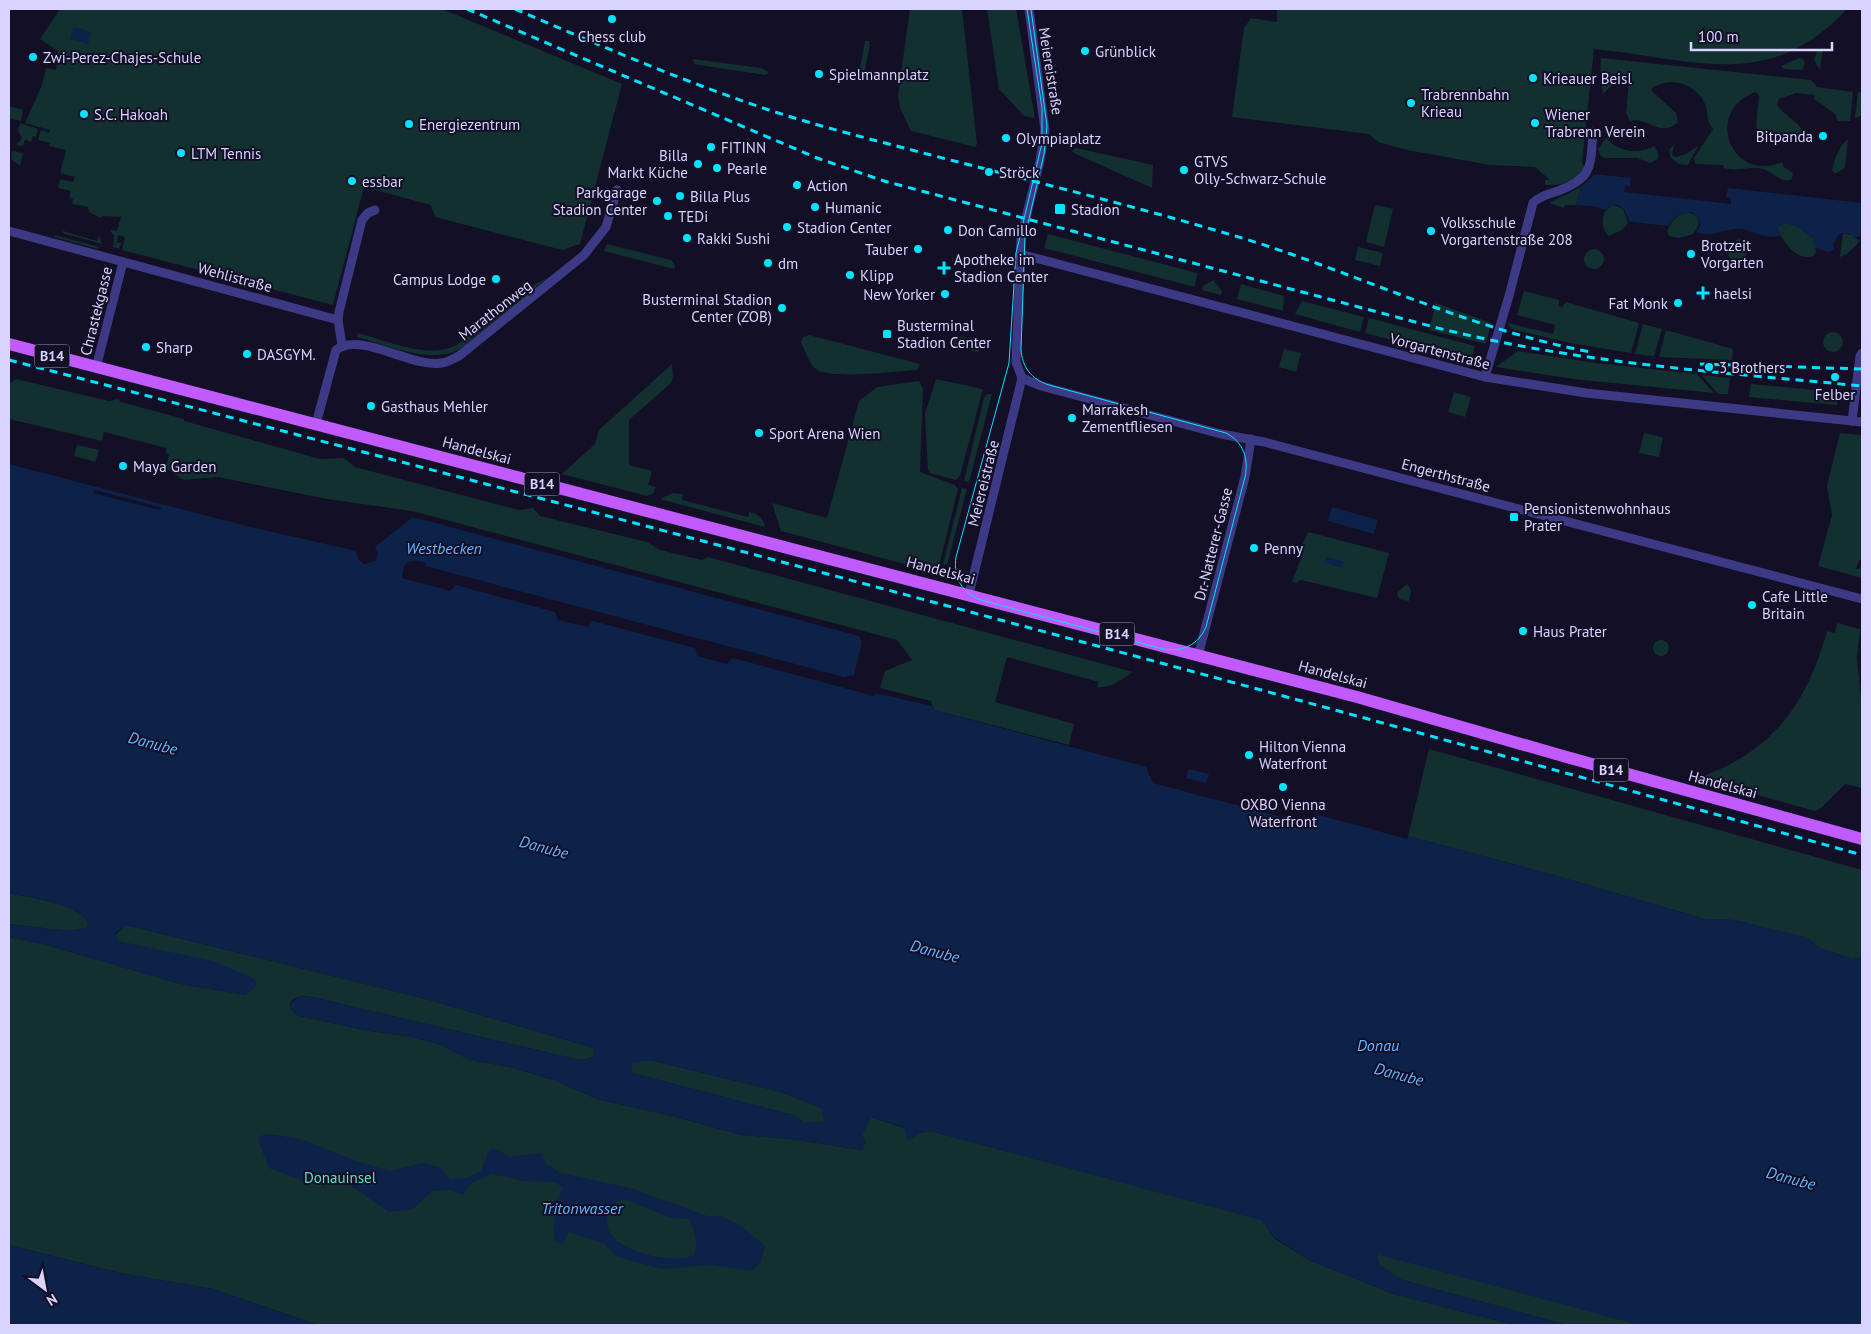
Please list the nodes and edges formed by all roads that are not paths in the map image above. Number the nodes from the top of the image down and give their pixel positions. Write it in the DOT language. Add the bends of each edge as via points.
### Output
graph roads {
  1 [pos="1029,9"];
  2 [pos="1593,132"];
  3 [pos="616,190"];
  4 [pos="375,210"];
  5 [pos="9,231"];
  6 [pos="1020,254"];
  7 [pos="123,262"];
  8 [pos="338,320"];
  9 [pos="9,344"];
  10 [pos="342,345"];
  11 [pos="1862,353"];
  12 [pos="96,368"];
  13 [pos="1484,377"];
  14 [pos="1022,378"];
  15 [pos="1852,421"];
  16 [pos="1862,422"];
  17 [pos="316,424"];
  18 [pos="1251,439"];
  19 [pos="969,594"];
  20 [pos="1862,600"];
  21 [pos="1198,656"];
  22 [pos="1862,839"];
  1 -- 6 [label="street, Meiereistraße" via="1046,130"];
  2 -- 13 [label="street" via="1587,173 1533,203"];
  3 -- 10 [label="street, Marathonweg" via="606,227 584,255 459,356 442,364 425,363 361,345"];
  4 -- 8 [label="street" via="362,220"];
  5 -- 7 [label="street, Wehlistraße"];
  6 -- 13 [label="street, Vorgartenstraße"];
  6 -- 14 [label="street" via="1016,362"];
  7 -- 8 [label="street, Wehlistraße"];
  7 -- 12 [label="street, Chrastekgasse"];
  8 -- 10 [label="street"];
  9 -- 12 [label="main road, Handelskai / B14"];
  10 -- 17 [label="street" via="333,358"];
  11 -- 15 [label="street"];
  12 -- 17 [label="main road, Handelskai / B14"];
  13 -- 15 [label="street, Vorgartenstraße" via="1586,393"];
  14 -- 18 [label="street, Engerthstraße" via="1221,434"];
  14 -- 19 [label="street, Meiereistraße"];
  15 -- 16 [label="street, Vorgartenstraße"];
  17 -- 19 [label="main road, Handelskai / B14"];
  18 -- 20 [label="street, Engerthstraße"];
  18 -- 21 [label="street, Dr.-Natterer-Gasse" via="1245,477"];
  19 -- 21 [label="main road, Handelskai / B14"];
  21 -- 22 [label="main road, Handelskai / B14" via="1357,696"];
}
